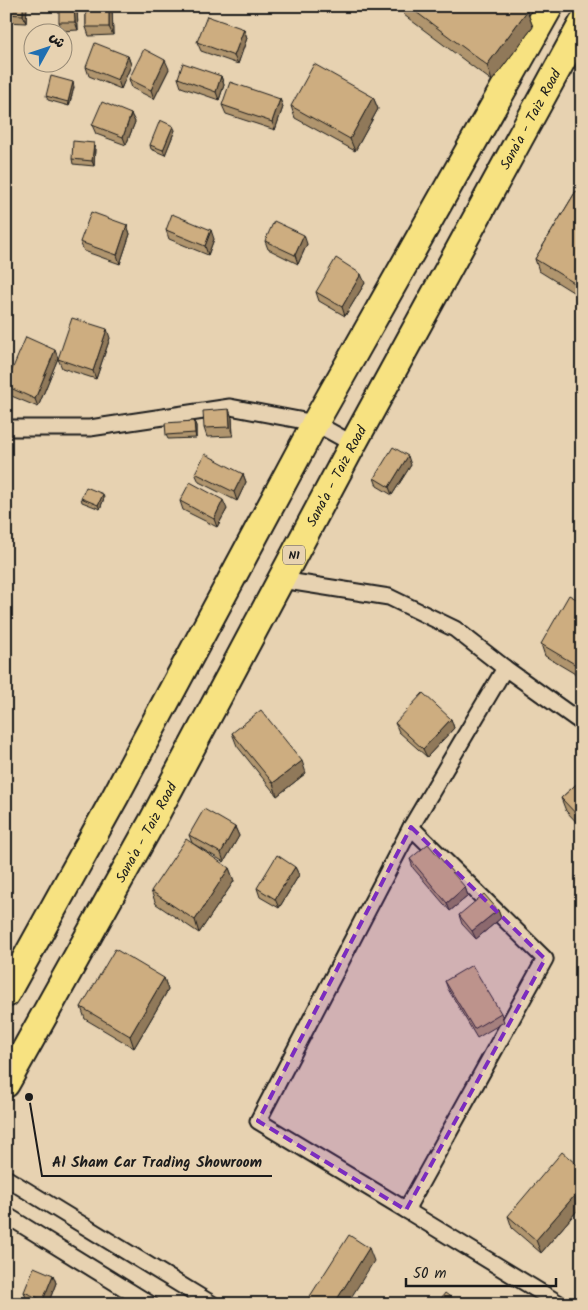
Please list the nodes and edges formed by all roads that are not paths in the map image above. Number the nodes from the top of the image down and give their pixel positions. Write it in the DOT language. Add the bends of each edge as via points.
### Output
graph roads {
  1 [pos="550,6"];
  2 [pos="582,24"];
  3 [pos="316,423"];
  4 [pos="6,428"];
  5 [pos="353,444"];
  6 [pos="281,580"];
  7 [pos="505,668"];
  8 [pos="582,723"];
  9 [pos="411,827"];
  10 [pos="6,994"];
  11 [pos="6,1084"];
  12 [pos="6,1178"];
  13 [pos="406,1210"];
  14 [pos="6,1215"];
  15 [pos="150,1304"];
  16 [pos="212,1304"];
  17 [pos="560,1304"];
  1 -- 3 [label="highway"];
  2 -- 5 [label="highway, Sana'a - Taiz Road / N1"];
  3 -- 4 [label="street" via="230,407 90,428"];
  3 -- 5 [label="street"];
  3 -- 10 [label="highway"];
  5 -- 6 [label="highway, Sana'a - Taiz Road / N1"];
  6 -- 7 [label="street" via="388,597 454,629"];
  6 -- 11 [label="highway, Sana'a - Taiz Road / N1" via="153,820"];
  7 -- 8 [label="street"];
  7 -- 9 [label="street"];
  9 -- 13 [label="street" via="546,959"];
  9 -- 13 [label="street" via="258,1121"];
  12 -- 16 [label="street"];
  13 -- 17 [label="street"];
  14 -- 15 [label="street"];
}
